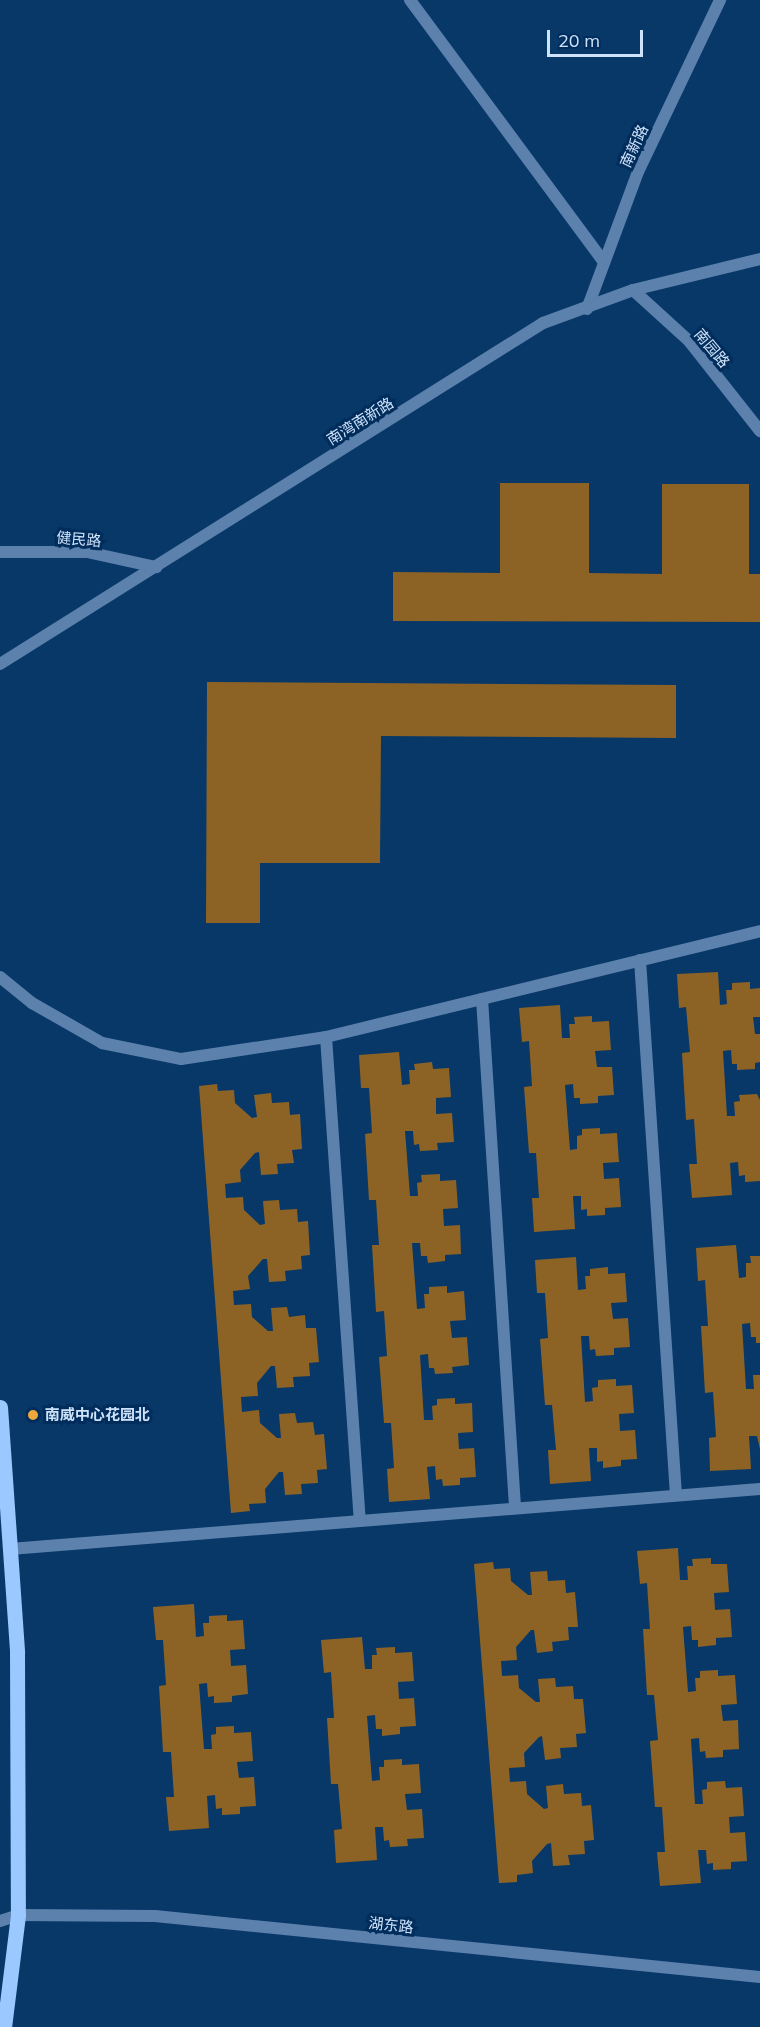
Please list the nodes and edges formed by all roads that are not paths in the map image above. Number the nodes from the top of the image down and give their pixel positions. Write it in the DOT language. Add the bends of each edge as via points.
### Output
graph roads {
  1 [pos="410,0"];
  2 [pos="720,0"];
  3 [pos="760,259"];
  4 [pos="604,262"];
  5 [pos="633,290"];
  6 [pos="587,309"];
  7 [pos="760,431"];
  8 [pos="0,552"];
  9 [pos="156,567"];
  10 [pos="0,664"];
  11 [pos="760,931"];
  12 [pos="640,960"];
  13 [pos="0,977"];
  14 [pos="482,999"];
  15 [pos="326,1037"];
  16 [pos="0,1407"];
  17 [pos="760,1490"];
  18 [pos="676,1495"];
  19 [pos="515,1507"];
  20 [pos="360,1519"];
  21 [pos="10,1549"];
  22 [pos="18,1915"];
  23 [pos="0,1922"];
  24 [pos="760,1977"];
  25 [pos="4,2027"];
  1 -- 4 [label="street"];
  2 -- 4 [label="street, 南新路" via="638,172"];
  3 -- 5 [label="street, 南湾南新路"];
  4 -- 6 [label="street, 南新路"];
  5 -- 6 [label="street, 南湾南新路"];
  5 -- 7 [label="street, 南园路" via="688,341"];
  6 -- 9 [label="street, 南湾南新路" via="543,323"];
  8 -- 9 [label="street, 健民路" via="87,552"];
  9 -- 10 [label="street, 南湾南新路"];
  11 -- 12 [label="street"];
  12 -- 14 [label="street"];
  12 -- 18 [label="street"];
  13 -- 15 [label="street" via="32,1003 102,1043 181,1059"];
  14 -- 15 [label="street"];
  14 -- 19 [label="street"];
  15 -- 20 [label="street"];
  16 -- 21 [label="main road"];
  17 -- 18 [label="street"];
  18 -- 19 [label="street"];
  19 -- 20 [label="street"];
  20 -- 21 [label="street"];
  21 -- 22 [label="main road" via="17,1652"];
  22 -- 23 [label="street"];
  22 -- 24 [label="street, 湖东路" via="155,1916"];
  22 -- 25 [label="main road"];
}
